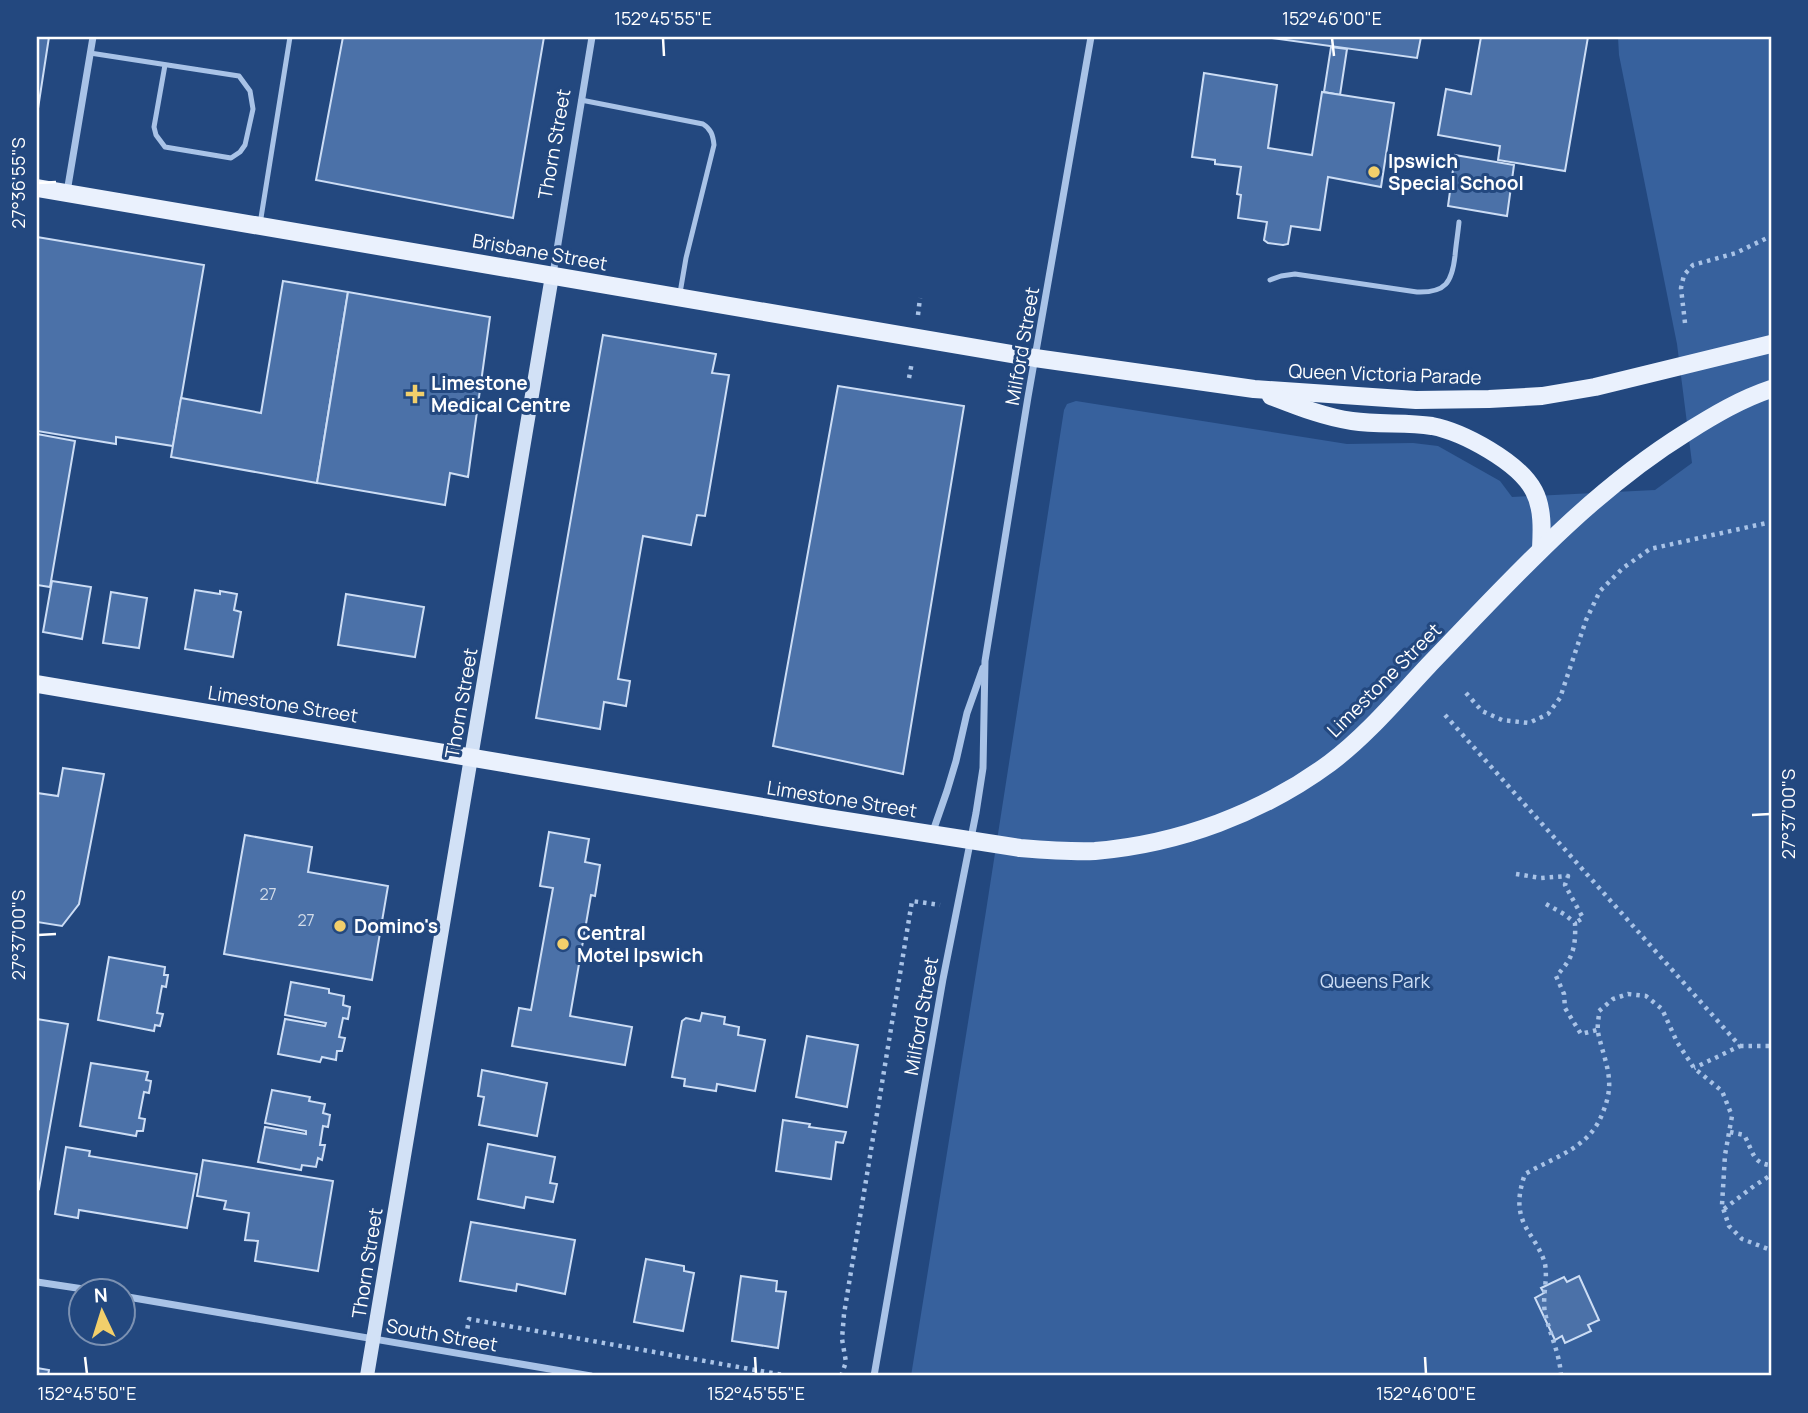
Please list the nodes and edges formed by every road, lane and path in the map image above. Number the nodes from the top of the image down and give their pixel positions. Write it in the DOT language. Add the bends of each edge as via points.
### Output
graph roads {
  1 [pos="93,37"];
  2 [pos="290,37"];
  3 [pos="592,37"];
  4 [pos="1091,37"];
  5 [pos="90,53"];
  6 [pos="165,65"];
  7 [pos="582,100"];
  8 [pos="37,188"];
  9 [pos="67,193"];
  10 [pos="1459,222"];
  11 [pos="260,226"];
  12 [pos="1771,236"];
  13 [pos="552,276"];
  14 [pos="1270,280"];
  15 [pos="679,298"];
  16 [pos="1685,323"];
  17 [pos="1771,344"];
  18 [pos="1035,358"];
  19 [pos="1254,389"];
  20 [pos="1771,389"];
  21 [pos="1771,522"];
  22 [pos="1541,549"];
  23 [pos="985,661"];
  24 [pos="37,684"];
  25 [pos="1466,692"];
  26 [pos="1445,715"];
  27 [pos="471,757"];
  28 [pos="931,834"];
  29 [pos="971,841"];
  30 [pos="1516,874"];
  31 [pos="1546,904"];
  32 [pos="943,906"];
  33 [pos="1575,923"];
  34 [pos="1597,1030"];
  35 [pos="1740,1046"];
  36 [pos="1771,1046"];
  37 [pos="1694,1069"];
  38 [pos="1730,1131"];
  39 [pos="1771,1165"];
  40 [pos="1771,1175"];
  41 [pos="1724,1209"];
  42 [pos="1771,1250"];
  43 [pos="37,1282"];
  44 [pos="66,1286"];
  45 [pos="136,1298"];
  46 [pos="467,1331"];
  47 [pos="374,1339"];
  48 [pos="368,1376"];
  49 [pos="591,1376"];
  50 [pos="789,1376"];
  51 [pos="841,1376"];
  52 [pos="874,1376"];
  53 [pos="1561,1376"];
  1 -- 5 [label="street"];
  2 -- 11 [label="lane"];
  3 -- 7 [label="street, Thorn Street"];
  4 -- 18 [label="street, Milford Street"];
  5 -- 6 [label="lane"];
  5 -- 9 [label="street"];
  6 -- 6 [label="lane" via="239,76 250,91 253,109 240,152 231,158 165,146 154,127"];
  7 -- 13 [label="street, Thorn Street"];
  7 -- 15 [label="lane" via="709,127 714,145"];
  8 -- 9 [label="main road, Brisbane Street"];
  9 -- 11 [label="main road, Brisbane Street"];
  10 -- 14 [label="lane" via="1453,274 1438,290 1417,292 1295,274"];
  11 -- 13 [label="main road, Brisbane Street"];
  12 -- 16 [label="path" via="1736,253 1693,265 1681,288"];
  13 -- 15 [label="main road, Brisbane Street"];
  13 -- 27 [label="main road, Thorn Street"];
  15 -- 18 [label="main road, Brisbane Street"];
  17 -- 19 [label="main road, Queen Victoria Parade" via="1542,396 1416,400"];
  18 -- 19 [label="main road, Queen Victoria Parade"];
  18 -- 23 [label="street, Milford Street"];
  19 -- 22 [label="main road" via="1322,415 1354,422 1431,426 1483,447 1519,472 1535,491"];
  20 -- 22 [label="main road" via="1746,397 1668,444 1594,500"];
  21 -- 25 [label="path" via="1650,549 1623,568 1600,591 1560,698 1548,715 1529,723 1502,720 1482,711"];
  22 -- 29 [label="main road, Limestone Street" via="1364,734 1331,762 1252,810 1211,826 1093,851"];
  23 -- 28 [label="street, Milford Street"];
  23 -- 29 [label="street, Milford Street" via="983,768"];
  24 -- 27 [label="main road, Limestone Street"];
  26 -- 35 [label="path"];
  27 -- 28 [label="main road, Limestone Street"];
  27 -- 47 [label="main road, Thorn Street"];
  28 -- 29 [label="main road, Limestone Street"];
  29 -- 52 [label="street, Milford Street"];
  30 -- 33 [label="path" via="1568,876 1565,885 1583,918"];
  31 -- 33 [label="path"];
  32 -- 51 [label="path" via="912,901 844,1314 846,1362"];
  33 -- 34 [label="path" via="1572,955 1556,976 1565,1008 1581,1034"];
  34 -- 37 [label="path" via="1599,1011 1613,999 1628,993 1646,996 1662,1009"];
  34 -- 53 [label="path" via="1609,1080 1601,1118 1590,1136 1571,1151 1525,1174 1520,1190 1519,1211 1545,1265 1545,1312"];
  35 -- 36 [label="path"];
  35 -- 37 [label="path"];
  37 -- 38 [label="path" via="1721,1091 1732,1116"];
  38 -- 39 [label="path" via="1744,1135 1754,1158"];
  38 -- 41 [label="path"];
  40 -- 41 [label="path"];
  41 -- 42 [label="path" via="1729,1226 1742,1239"];
  43 -- 44 [label="street"];
  45 -- 47 [label="street, South Street"];
  46 -- 50 [label="path" via="468,1319"];
  47 -- 48 [label="main road, Thorn Street"];
  47 -- 49 [label="street, South Street"];
}
